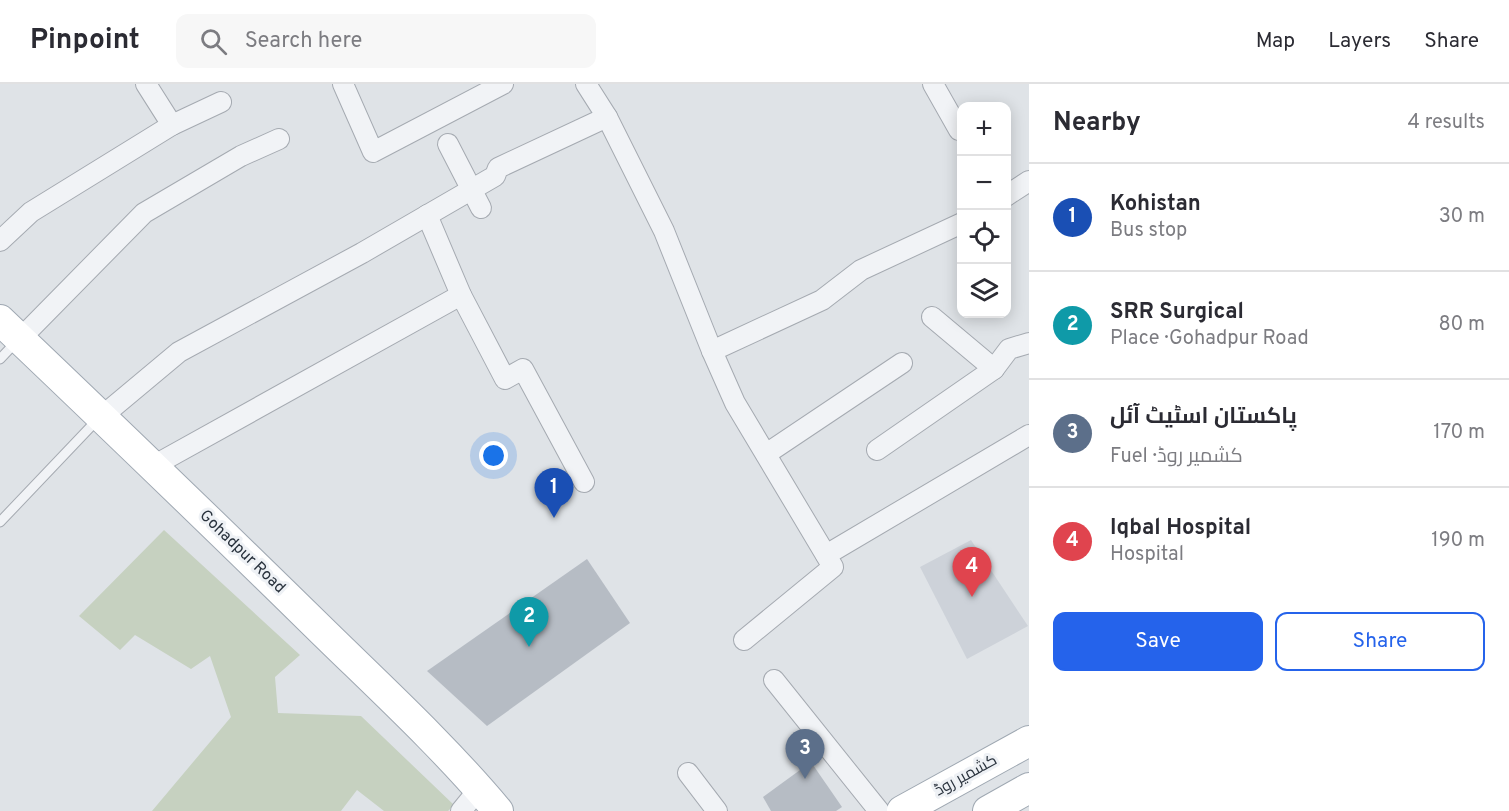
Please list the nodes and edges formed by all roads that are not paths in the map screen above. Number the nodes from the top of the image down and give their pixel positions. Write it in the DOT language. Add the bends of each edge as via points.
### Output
graph roads {
  1 [pos="146,84"];
  2 [pos="343,84"];
  3 [pos="502,84"];
  4 [pos="586,84"];
  5 [pos="933,84"];
  6 [pos="221,102"];
  7 [pos="608,117"];
  8 [pos="172,125"];
  9 [pos="957,126"];
  10 [pos="279,139"];
  11 [pos="448,144"];
  12 [pos="1029,182"];
  13 [pos="470,190"];
  14 [pos="1011,193"];
  15 [pos="481,208"];
  16 [pos="427,215"];
  17 [pos="957,224"];
  18 [pos="0,241"];
  19 [pos="461,295"];
  20 [pos="932,317"];
  21 [pos="7,339"];
  22 [pos="1029,343"];
  23 [pos="712,351"];
  24 [pos="902,363"];
  25 [pos="994,369"];
  26 [pos="100,418"];
  27 [pos="1029,435"];
  28 [pos="877,450"];
  29 [pos="766,454"];
  30 [pos="153,466"];
  31 [pos="584,482"];
  32 [pos="0,522"];
  33 [pos="826,555"];
  34 [pos="744,640"];
  35 [pos="774,680"];
  36 [pos="1029,741"];
  37 [pos="688,773"];
  38 [pos="1029,788"];
  39 [pos="480,804"];
  40 [pos="507,811"];
  41 [pos="717,811"];
  42 [pos="879,811"];
  43 [pos="902,811"];
  44 [pos="988,811"];
  1 -- 8 [label="street"];
  2 -- 3 [label="street" via="373,152"];
  4 -- 7 [label="street"];
  5 -- 9 [label="street"];
  6 -- 8 [label="street"];
  7 -- 13 [label="street" via="498,168 495,176"];
  7 -- 23 [label="street" via="664,231"];
  8 -- 18 [label="street" via="32,212"];
  10 -- 21 [label="street" via="241,156 144,213"];
  11 -- 13 [label="street"];
  12 -- 14 [label="street"];
  13 -- 15 [label="street"];
  13 -- 16 [label="street"];
  16 -- 19 [label="street"];
  16 -- 26 [label="street" via="179,352"];
  17 -- 23 [label="street" via="861,270 822,300"];
  19 -- 30 [label="street"];
  19 -- 31 [label="street" via="505,379 523,369"];
  20 -- 25 [label="street"];
  21 -- 26 [label="main road, Gohadpur Road"];
  22 -- 25 [label="street" via="1010,349"];
  23 -- 29 [label="street" via="735,403"];
  24 -- 29 [label="street"];
  25 -- 28 [label="street"];
  26 -- 30 [label="main road, Gohadpur Road"];
  26 -- 32 [label="lane"];
  27 -- 33 [label="street"];
  29 -- 33 [label="street"];
  30 -- 39 [label="main road, Gohadpur Road"];
  33 -- 34 [label="street" via="833,567"];
  35 -- 42 [label="street"];
  36 -- 43 [label="main road, کشمیر روڈ"];
  37 -- 41 [label="street"];
  38 -- 44 [label="main road"];
  39 -- 40 [label="main road, Gohadpur Road"];
}
